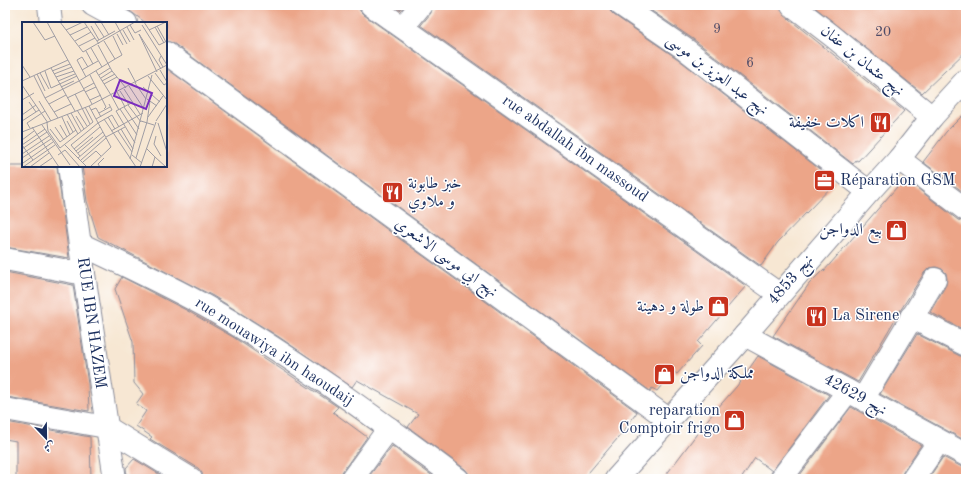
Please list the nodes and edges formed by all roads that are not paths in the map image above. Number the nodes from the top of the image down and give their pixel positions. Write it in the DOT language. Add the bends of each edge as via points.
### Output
graph roads {
  1 [pos="49,5"];
  2 [pos="93,5"];
  3 [pos="371,5"];
  4 [pos="421,5"];
  5 [pos="621,5"];
  6 [pos="792,5"];
  7 [pos="51,22"];
  8 [pos="124,22"];
  9 [pos="403,27"];
  10 [pos="167,55"];
  11 [pos="966,80"];
  12 [pos="932,117"];
  13 [pos="899,159"];
  14 [pos="69,167"];
  15 [pos="869,192"];
  16 [pos="966,210"];
  17 [pos="80,244"];
  18 [pos="5,259"];
  19 [pos="84,274"];
  20 [pos="935,280"];
  21 [pos="779,294"];
  22 [pos="911,317"];
  23 [pos="745,335"];
  24 [pos="966,346"];
  25 [pos="855,395"];
  26 [pos="5,409"];
  27 [pos="668,419"];
  28 [pos="106,427"];
  29 [pos="389,428"];
  30 [pos="939,441"];
  31 [pos="966,455"];
  32 [pos="115,479"];
  33 [pos="191,479"];
  34 [pos="352,479"];
  35 [pos="458,479"];
  36 [pos="616,479"];
  37 [pos="781,479"];
  38 [pos="913,479"];
  1 -- 7 [label="street"];
  2 -- 8 [label="street"];
  3 -- 9 [label="street, rue abdallah ibn massoud"];
  4 -- 9 [label="street"];
  5 -- 15 [label="street, نهج عبد العزيز بن موسى" via="685,49"];
  6 -- 12 [label="street, نهج عثمان بن عفان"];
  9 -- 21 [label="street, rue abdallah ibn massoud"];
  10 -- 27 [label="street, نهج ابي موسى الاشعري"];
  11 -- 12 [label="street, نهج 4853"];
  12 -- 13 [label="street, نهج 4853"];
  13 -- 15 [label="street, نهج 4853"];
  13 -- 16 [label="street"];
  14 -- 17 [label="street, RUE IBN HAZEM"];
  15 -- 21 [label="street, نهج 4853"];
  17 -- 19 [label="street, RUE IBN HAZEM"];
  17 -- 29 [label="street, rue mouawiya ibn haoudaij" via="135,269 207,307 343,395"];
  18 -- 19 [label="street"];
  19 -- 28 [label="street, RUE IBN HAZEM"];
  20 -- 22 [label="street"];
  21 -- 23 [label="street, نهج 4853"];
  22 -- 24 [label="street"];
  22 -- 25 [label="street"];
  23 -- 25 [label="street, نهج 42629"];
  23 -- 27 [label="street, نهج 4853"];
  25 -- 30 [label="street, نهج 42629"];
  25 -- 37 [label="street"];
  26 -- 28 [label="street"];
  27 -- 36 [label="street, نهج 4853"];
  28 -- 32 [label="street, RUE IBN HAZEM"];
  28 -- 33 [label="street"];
  29 -- 34 [label="street"];
  29 -- 35 [label="street, rue mouawiya ibn haoudaij"];
  30 -- 31 [label="street, نهج 42629"];
  30 -- 38 [label="street"];
}
